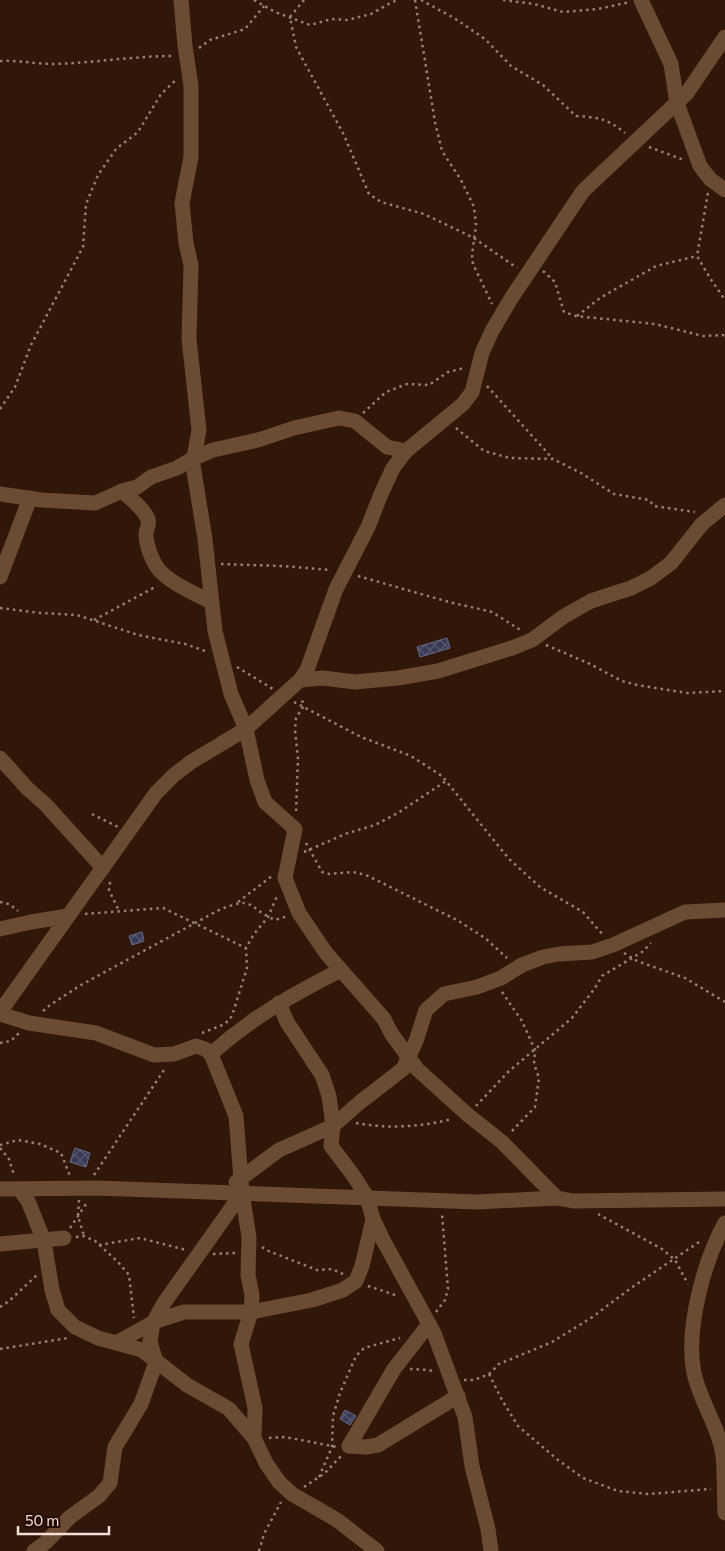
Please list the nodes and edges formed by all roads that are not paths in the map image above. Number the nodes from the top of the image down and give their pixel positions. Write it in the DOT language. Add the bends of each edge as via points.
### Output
graph roads {
  1 [pos="181,0"];
  2 [pos="641,0"];
  3 [pos="725,37"];
  4 [pos="677,103"];
  5 [pos="725,190"];
  6 [pos="406,451"];
  7 [pos="193,459"];
  8 [pos="122,491"];
  9 [pos="0,494"];
  10 [pos="30,498"];
  11 [pos="720,510"];
  12 [pos="0,577"];
  13 [pos="212,602"];
  14 [pos="299,681"];
  15 [pos="246,730"];
  16 [pos="0,758"];
  17 [pos="103,868"];
  18 [pos="725,910"];
  19 [pos="68,916"];
  20 [pos="0,929"];
  21 [pos="341,970"];
  22 [pos="279,1003"];
  23 [pos="0,1013"];
  24 [pos="211,1054"];
  25 [pos="410,1057"];
  26 [pos="333,1126"];
  27 [pos="241,1186"];
  28 [pos="0,1189"];
  29 [pos="19,1189"];
  30 [pos="367,1197"];
  31 [pos="557,1198"];
  32 [pos="725,1199"];
  33 [pos="373,1219"];
  34 [pos="725,1223"];
  35 [pos="64,1238"];
  36 [pos="44,1241"];
  37 [pos="0,1244"];
  38 [pos="251,1312"];
  39 [pos="153,1323"];
  40 [pos="428,1324"];
  41 [pos="116,1343"];
  42 [pos="156,1362"];
  43 [pos="458,1396"];
  44 [pos="254,1438"];
  45 [pos="724,1488"];
  46 [pos="725,1513"];
  47 [pos="34,1551"];
  48 [pos="377,1551"];
  49 [pos="491,1551"];
  1 -- 7 [label="street" via="192,86 191,157 182,203 191,265 190,339 199,430"];
  2 -- 4 [label="street" via="671,64"];
  3 -- 4 [label="street"];
  4 -- 5 [label="street" via="700,166"];
  4 -- 6 [label="street" via="583,191 499,318 472,392 463,404"];
  6 -- 7 [label="street" via="387,447 355,420 339,418 213,450"];
  6 -- 14 [label="street" via="393,468 324,619 307,670"];
  7 -- 8 [label="street" via="151,477 137,487"];
  7 -- 13 [label="street"];
  8 -- 10 [label="street" via="89,504"];
  8 -- 13 [label="street" via="149,520 148,544 158,568 172,580"];
  9 -- 10 [label="street"];
  10 -- 12 [label="street"];
  11 -- 14 [label="street" via="702,524 670,564 650,578 591,601 532,640 438,671 355,682 323,678"];
  13 -- 15 [label="street" via="221,657 231,694"];
  14 -- 15 [label="street"];
  15 -- 17 [label="street" via="190,762 174,775 156,793"];
  15 -- 21 [label="street" via="265,802 295,829 285,878 299,913"];
  16 -- 17 [label="street"];
  17 -- 19 [label="street"];
  18 -- 25 [label="street" via="685,912 613,945 592,952 543,957 494,981 444,994 431,1004 424,1016"];
  19 -- 20 [label="street"];
  19 -- 23 [label="street"];
  21 -- 22 [label="street"];
  21 -- 25 [label="street" via="384,1019"];
  22 -- 24 [label="street" via="256,1017"];
  22 -- 26 [label="street" via="287,1022 322,1075"];
  23 -- 24 [label="street" via="29,1024 96,1033 154,1055 174,1054 196,1046"];
  24 -- 27 [label="street" via="236,1116"];
  25 -- 26 [label="street" via="403,1069"];
  25 -- 31 [label="street" via="417,1069 502,1142"];
  26 -- 27 [label="street" via="280,1150"];
  26 -- 30 [label="street" via="331,1146"];
  27 -- 29 [label="street" via="217,1192"];
  27 -- 30 [label="street"];
  27 -- 38 [label="street" via="249,1237"];
  27 -- 39 [label="street"];
  28 -- 29 [label="street"];
  29 -- 36 [label="street" via="28,1201"];
  30 -- 31 [label="street" via="477,1202"];
  30 -- 33 [label="street"];
  31 -- 32 [label="street" via="573,1201"];
  33 -- 38 [label="street" via="356,1281 343,1290 312,1300"];
  33 -- 40 [label="street"];
  34 -- 45 [label="street" via="712,1248 697,1302 691,1347 694,1374 723,1456"];
  35 -- 36 [label="street"];
  36 -- 37 [label="street"];
  36 -- 41 [label="street" via="58,1310 75,1327"];
  38 -- 39 [label="street" via="184,1312"];
  38 -- 44 [label="street" via="241,1344 255,1408"];
  39 -- 41 [label="street"];
  39 -- 42 [label="street" via="150,1341"];
  40 -- 43 [label="street"];
  40 -- 43 [label="street" via="394,1369 349,1446 378,1445"];
  41 -- 42 [label="street" via="142,1350"];
  42 -- 44 [label="street" via="186,1385 229,1409"];
  42 -- 47 [label="street" via="141,1404 115,1447 110,1484"];
  43 -- 49 [label="street"];
  44 -- 48 [label="street" via="266,1463 292,1494 337,1520"];
  45 -- 46 [label="street"];
}
